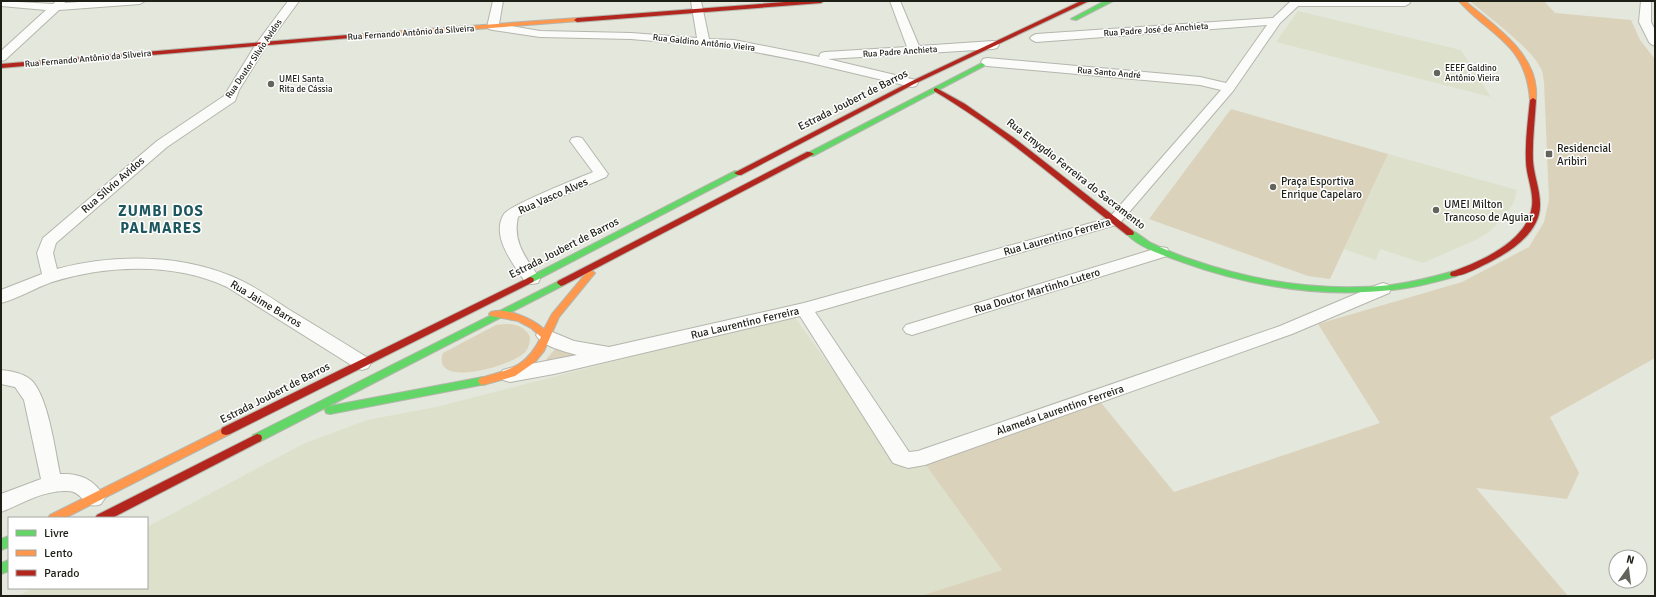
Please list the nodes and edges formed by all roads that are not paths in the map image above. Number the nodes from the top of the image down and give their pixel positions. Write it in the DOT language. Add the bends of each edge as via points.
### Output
graph roads {
  1 [pos="140,1"];
  2 [pos="294,1"];
  3 [pos="498,1"];
  4 [pos="820,1"];
  5 [pos="895,1"];
  6 [pos="1086,1"];
  7 [pos="1110,1"];
  8 [pos="1462,1"];
  9 [pos="1646,1"];
  10 [pos="1294,2"];
  11 [pos="1362,2"];
  12 [pos="1405,2"];
  13 [pos="1,3"];
  14 [pos="58,4"];
  15 [pos="697,6"];
  16 [pos="1276,21"];
  17 [pos="493,27"];
  18 [pos="1032,40"];
  19 [pos="704,41"];
  20 [pos="1655,42"];
  21 [pos="262,44"];
  22 [pos="993,44"];
  23 [pos="915,51"];
  24 [pos="1001,56"];
  25 [pos="1,57"];
  26 [pos="807,58"];
  27 [pos="987,62"];
  28 [pos="1,66"];
  29 [pos="912,83"];
  30 [pos="1229,88"];
  31 [pos="936,90"];
  32 [pos="210,112"];
  33 [pos="577,141"];
  34 [pos="1114,221"];
  35 [pos="1161,252"];
  36 [pos="606,259"];
  37 [pos="51,276"];
  38 [pos="532,279"];
  39 [pos="1383,289"];
  40 [pos="1,297"];
  41 [pos="804,309"];
  42 [pos="501,314"];
  43 [pos="459,315"];
  44 [pos="912,329"];
  45 [pos="545,335"];
  46 [pos="618,351"];
  47 [pos="362,363"];
  48 [pos="1,377"];
  49 [pos="500,377"];
  50 [pos="266,434"];
  51 [pos="52,484"];
  52 [pos="94,498"];
  53 [pos="1,503"];
  54 [pos="56,517"];
  55 [pos="103,517"];
  1 -- 14 [label="street"];
  2 -- 21 [label="street, Rua Doutor Silvio Avidos"];
  3 -- 17 [label="street"];
  4 -- 15 [label="main road, Rua Fernando Antônio da Silveira"];
  5 -- 23 [label="street"];
  6 -- 22 [label="main road, Estrada Joubert de Barros"];
  7 -- 18 [label="main road"];
  8 -- 39 [label="main road, Rua Emygdio Ferreira do Sacramento" via="1512,46 1527,64 1532,75 1534,86 1530,168 1537,205 1521,237 1482,264 1455,275 1415,285"];
  9 -- 20 [label="street" via="1645,22"];
  10 -- 11 [label="street, Rua Laurentino Ferreira"];
  10 -- 16 [label="street, Rua Laurentino Ferreira"];
  11 -- 12 [label="street, Rua Laurentino Ferreira"];
  13 -- 14 [label="street"];
  14 -- 25 [label="street"];
  15 -- 17 [label="main road, Rua Fernando Antônio da Silveira"];
  15 -- 19 [label="street"];
  16 -- 18 [label="street, Rua Padre José de Anchieta"];
  16 -- 30 [label="street, Rua Laurentino Ferreira"];
  17 -- 19 [label="street, Rua Galdino Antônio Vieira" via="540,34"];
  17 -- 21 [label="main road, Rua Fernando Antônio da Silveira"];
  19 -- 26 [label="street, Rua Galdino Antônio Vieira"];
  21 -- 28 [label="main road, Rua Fernando Antônio da Silveira"];
  21 -- 32 [label="street, Rua Doutor Silvio Avidos" via="230,98"];
  22 -- 23 [label="street, Rua Padre Anchieta"];
  22 -- 29 [label="main road, Estrada Joubert de Barros"];
  23 -- 26 [label="street, Rua Padre Anchieta"];
  24 -- 27 [label="main road"];
  26 -- 29 [label="street, Rua Galdino Antônio Vieira"];
  27 -- 30 [label="street, Rua Santo André" via="1200,81"];
  27 -- 31 [label="main road"];
  29 -- 38 [label="main road, Estrada Joubert de Barros"];
  30 -- 34 [label="street, Rua Laurentino Ferreira"];
  31 -- 34 [label="main road, Rua Emygdio Ferreira do Sacramento" via="963,103 990,121"];
  31 -- 36 [label="main road"];
  32 -- 37 [label="street, Rua Sílvio Avidos" via="162,144 49,241 45,253"];
  33 -- 38 [label="street, Rua Vasco Alves" via="601,174 525,207 511,215 509,220 508,234 513,253"];
  34 -- 35 [label="main road, Rua Emygdio Ferreira do Sacramento"];
  34 -- 41 [label="street, Rua Laurentino Ferreira"];
  35 -- 39 [label="main road, Rua Emygdio Ferreira do Sacramento" via="1233,276 1268,283 1356,291"];
  35 -- 44 [label="street, Rua Doutor Martinho Lutero"];
  36 -- 42 [label="main road"];
  36 -- 45 [label="main road" via="580,284"];
  37 -- 40 [label="street, Rua Jaime Barros"];
  37 -- 47 [label="street, Rua Jaime Barros" via="128,262 164,265 204,273 223,279 254,295"];
  38 -- 43 [label="main road, Estrada Joubert de Barros"];
  39 -- 41 [label="street, Alameda Laurentino Ferreira" via="1286,330 918,459 908,460 900,456"];
  41 -- 46 [label="street, Rua Laurentino Ferreira"];
  42 -- 43 [label="main road"];
  42 -- 45 [label="main road" via="533,323"];
  42 -- 50 [label="main road"];
  43 -- 47 [label="main road, Estrada Joubert de Barros"];
  45 -- 46 [label="street, Rua Laurentino Ferreira" via="581,349"];
  45 -- 49 [label="main road" via="542,348 530,361"];
  46 -- 49 [label="street, Rua Laurentino Ferreira"];
  47 -- 52 [label="main road, Estrada Joubert de Barros"];
  48 -- 51 [label="street" via="21,381 30,390"];
  49 -- 50 [label="main road" via="354,404 297,421"];
  50 -- 55 [label="main road"];
  51 -- 52 [label="street" via="63,482 79,485 86,488"];
  51 -- 53 [label="street"];
  52 -- 54 [label="main road, Estrada Joubert de Barros"];
}
